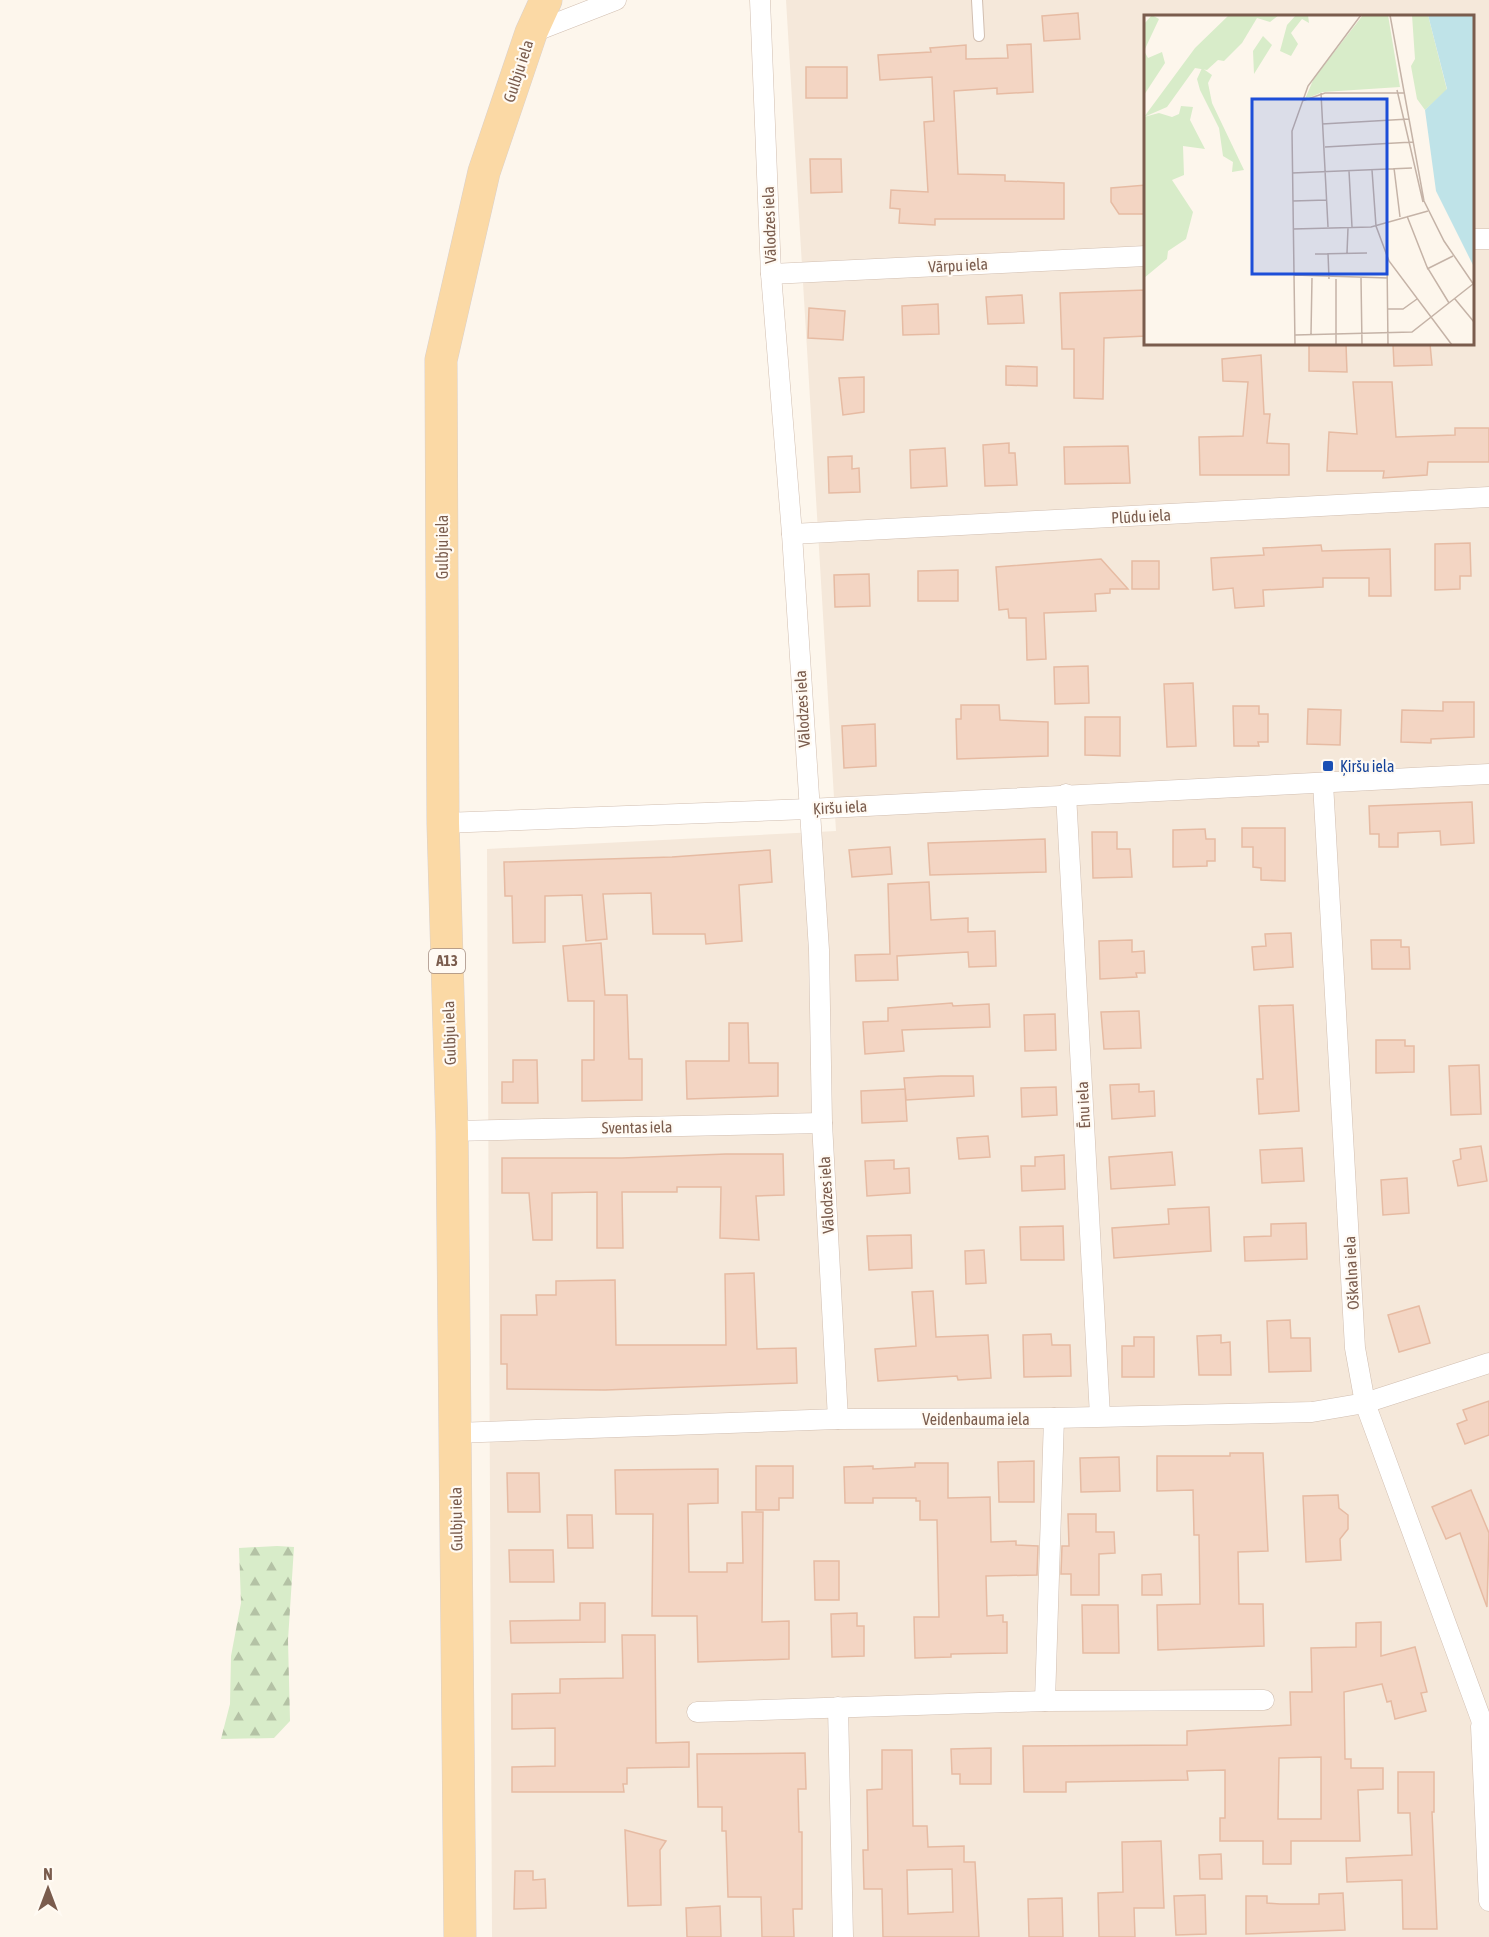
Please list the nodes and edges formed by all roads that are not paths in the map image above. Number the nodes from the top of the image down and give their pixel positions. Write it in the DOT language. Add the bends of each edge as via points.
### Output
graph roads {
  1 [pos="546,0"];
  2 [pos="616,0"];
  3 [pos="760,0"];
  4 [pos="977,0"];
  5 [pos="531,33"];
  6 [pos="979,36"];
  7 [pos="1144,256"];
  8 [pos="771,274"];
  9 [pos="1489,497"];
  10 [pos="792,534"];
  11 [pos="1489,774"];
  12 [pos="1323,783"];
  13 [pos="1066,794"];
  14 [pos="808,809"];
  15 [pos="443,823"];
  16 [pos="822,1123"];
  17 [pos="452,1131"];
  18 [pos="1489,1363"];
  19 [pos="1365,1403"];
  20 [pos="1100,1416"];
  21 [pos="1054,1418"];
  22 [pos="838,1419"];
  23 [pos="455,1433"];
  24 [pos="1264,1700"];
  25 [pos="1045,1701"];
  26 [pos="838,1707"];
  27 [pos="697,1712"];
  28 [pos="1481,1721"];
  29 [pos="1489,1741"];
  30 [pos="1489,1901"];
  31 [pos="460,1937"];
  32 [pos="843,1937"];
  1 -- 5 [label="main road, Gulbju iela / A13"];
  2 -- 5 [label="street"];
  3 -- 8 [label="street, Vālodzes iela"];
  4 -- 6 [label="lane"];
  5 -- 15 [label="main road, Gulbju iela / A13" via="484,172 441,360"];
  7 -- 8 [label="street, Vārpu iela"];
  8 -- 10 [label="street, Vālodzes iela"];
  9 -- 10 [label="street, Plūdu iela"];
  10 -- 14 [label="street, Vālodzes iela"];
  11 -- 12 [label="street, Ķiršu iela"];
  12 -- 13 [label="street, Ķiršu iela"];
  12 -- 19 [label="street, Oškalna iela" via="1355,1348"];
  13 -- 14 [label="street, Ķiršu iela"];
  13 -- 20 [label="street, Ēnu iela"];
  14 -- 15 [label="street, Ķiršu iela"];
  14 -- 16 [label="street, Vālodzes iela" via="819,950"];
  15 -- 17 [label="main road, Gulbju iela / A13"];
  16 -- 17 [label="street, Sventas iela"];
  16 -- 22 [label="street, Vālodzes iela"];
  17 -- 23 [label="main road, Gulbju iela / A13"];
  18 -- 19 [label="street, Veidenbauma iela"];
  19 -- 20 [label="street, Veidenbauma iela" via="1312,1412"];
  19 -- 28 [label="street, Oškalna iela"];
  20 -- 21 [label="street, Veidenbauma iela"];
  21 -- 22 [label="street, Veidenbauma iela"];
  21 -- 25 [label="street"];
  22 -- 23 [label="street, Veidenbauma iela"];
  23 -- 31 [label="main road, Gulbju iela / A13"];
  24 -- 25 [label="street"];
  25 -- 26 [label="street"];
  26 -- 27 [label="street"];
  26 -- 32 [label="street"];
  28 -- 29 [label="street, Oškalna iela"];
  28 -- 30 [label="street"];
}
